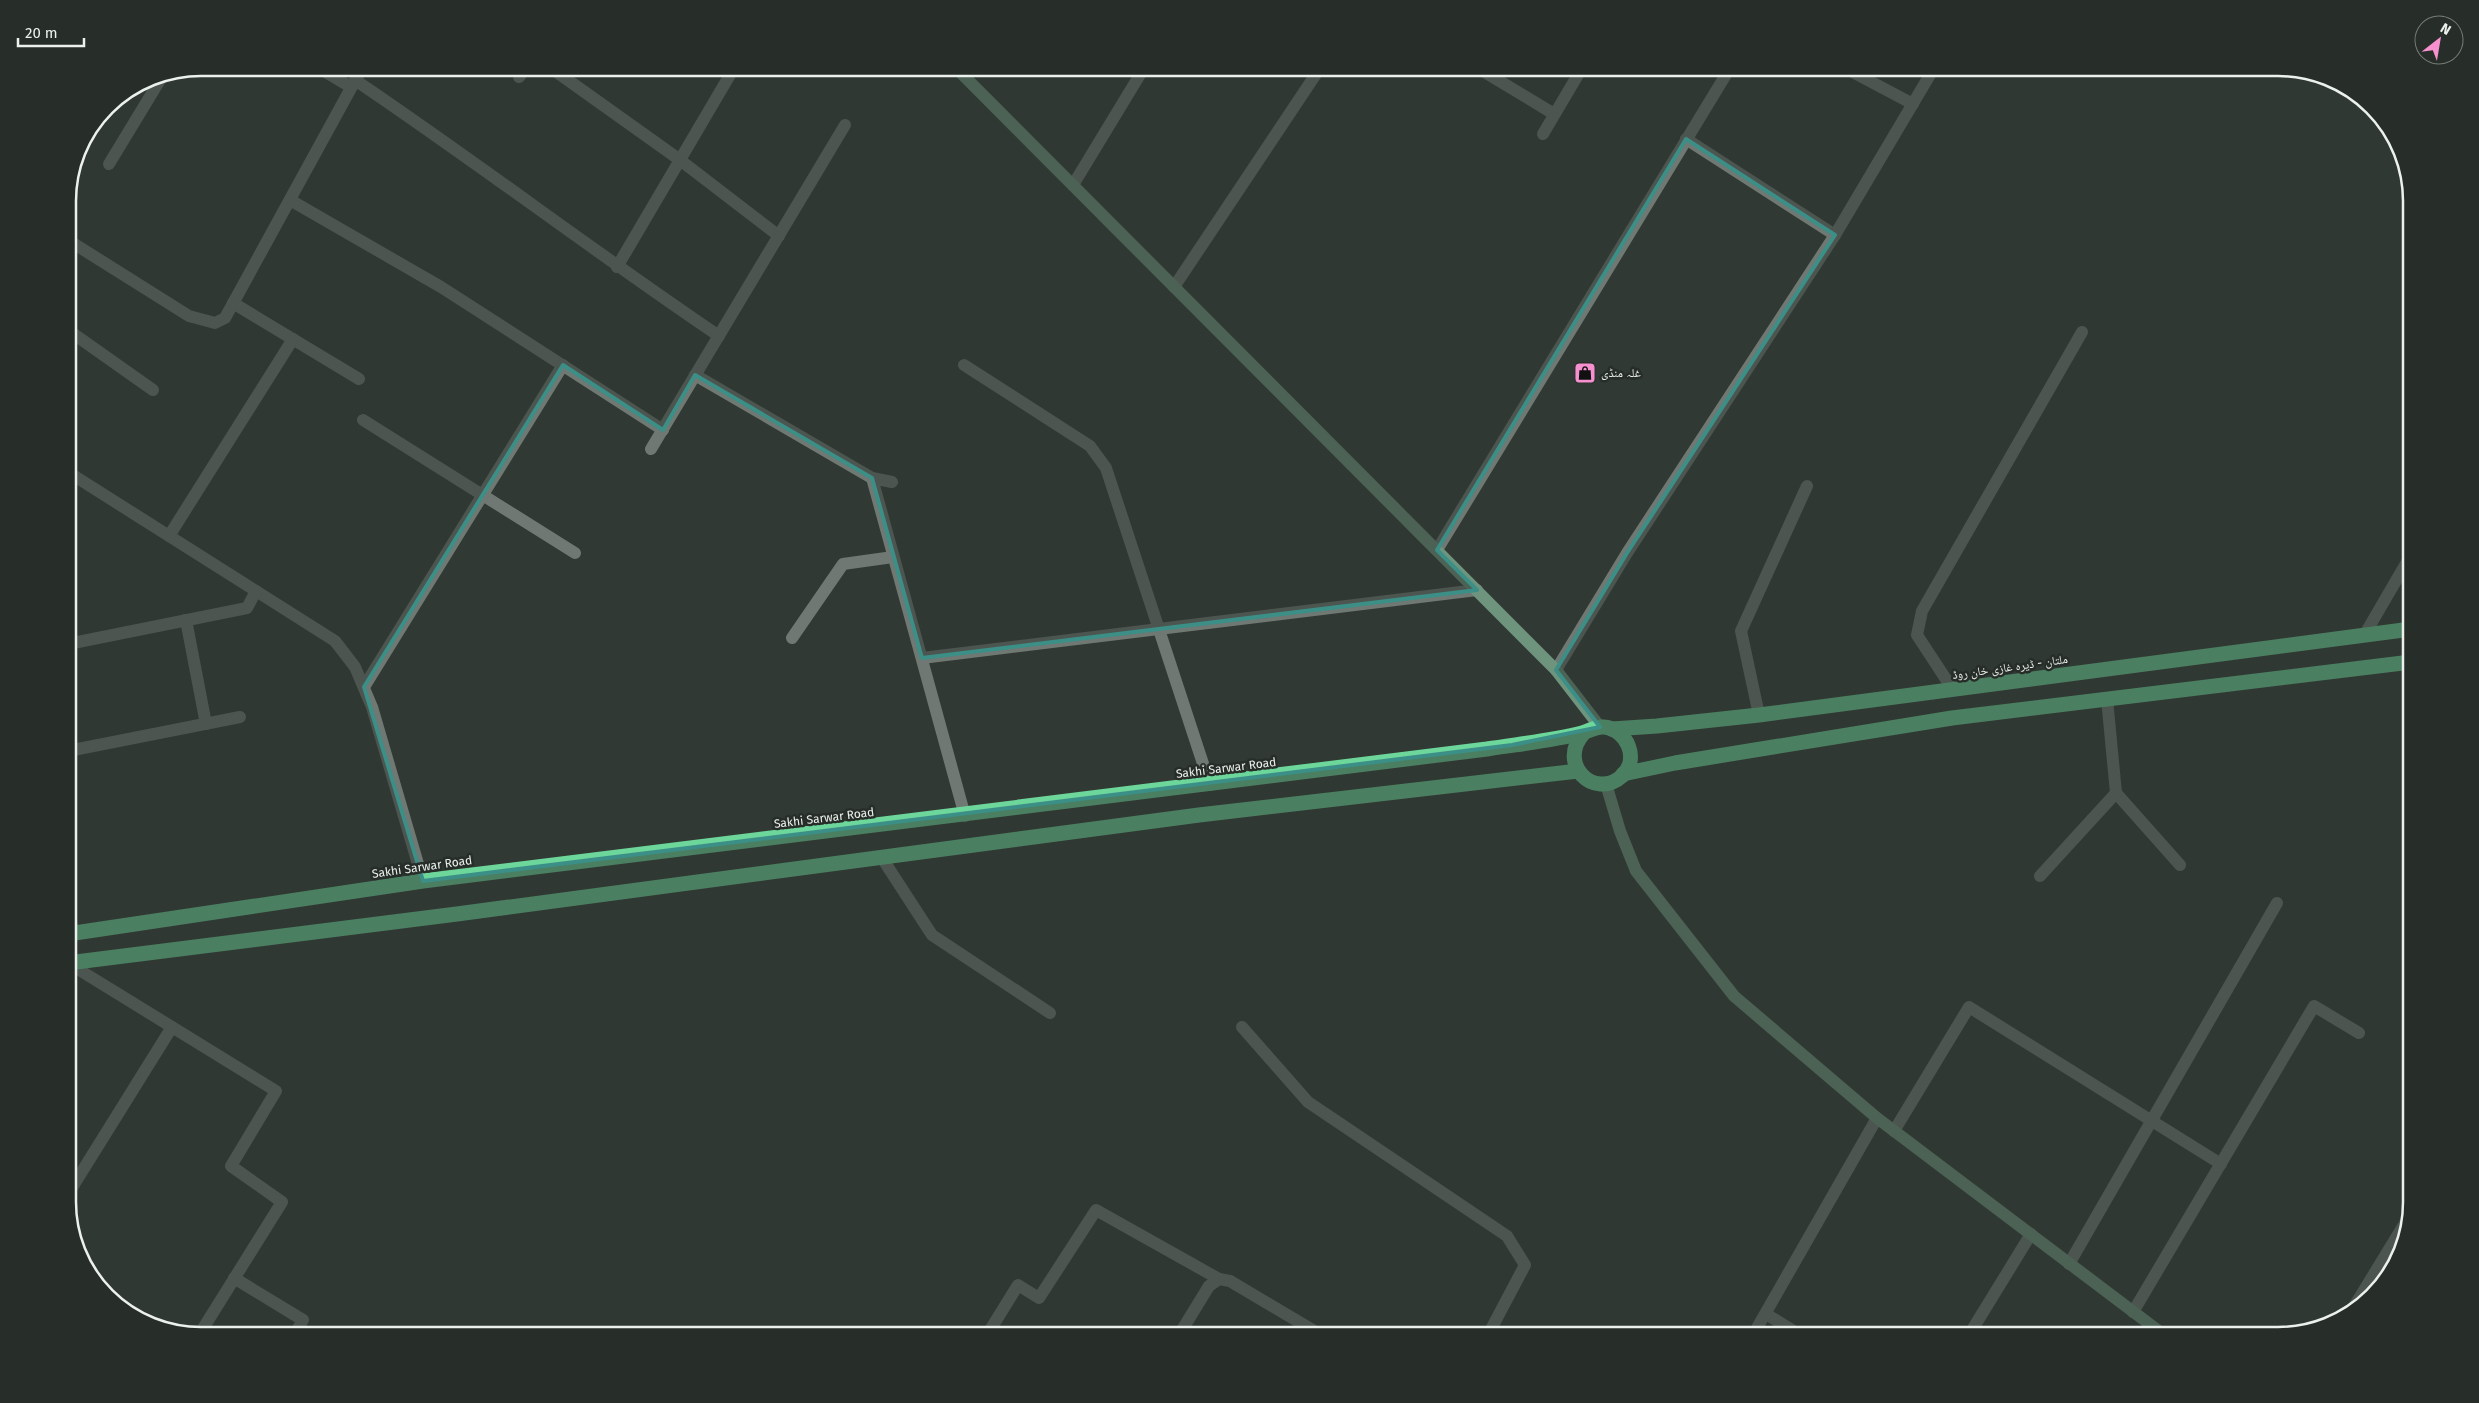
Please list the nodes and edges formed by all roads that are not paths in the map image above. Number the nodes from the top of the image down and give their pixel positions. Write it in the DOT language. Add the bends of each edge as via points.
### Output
graph roads {
  1 [pos="1314,76"];
  2 [pos="1492,76"];
  3 [pos="1577,76"];
  4 [pos="1725,76"];
  5 [pos="1860,76"];
  6 [pos="1929,76"];
  7 [pos="339,77"];
  8 [pos="357,77"];
  9 [pos="563,77"];
  10 [pos="729,77"];
  11 [pos="965,77"];
  12 [pos="1139,77"];
  13 [pos="353,83"];
  14 [pos="157,84"];
  15 [pos="1913,104"];
  16 [pos="1554,114"];
  17 [pos="845,125"];
  18 [pos="1543,134"];
  19 [pos="1686,139"];
  20 [pos="680,160"];
  21 [pos="108,164"];
  22 [pos="1073,185"];
  23 [pos="290,200"];
  24 [pos="1835,235"];
  25 [pos="779,236"];
  26 [pos="77,246"];
  27 [pos="617,267"];
  28 [pos="1174,287"];
  29 [pos="233,303"];
  30 [pos="2082,332"];
  31 [pos="77,336"];
  32 [pos="719,336"];
  33 [pos="293,339"];
  34 [pos="563,365"];
  35 [pos="964,365"];
  36 [pos="695,375"];
  37 [pos="359,378"];
  38 [pos="153,390"];
  39 [pos="362,420"];
  40 [pos="663,430"];
  41 [pos="650,449"];
  42 [pos="77,478"];
  43 [pos="872,478"];
  44 [pos="892,482"];
  45 [pos="1807,486"];
  46 [pos="482,496"];
  47 [pos="169,536"];
  48 [pos="1437,550"];
  49 [pos="574,553"];
  50 [pos="893,557"];
  51 [pos="2402,570"];
  52 [pos="1477,590"];
  53 [pos="256,591"];
  54 [pos="186,620"];
  55 [pos="1160,630"];
  56 [pos="2402,630"];
  57 [pos="2365,634"];
  58 [pos="792,638"];
  59 [pos="77,642"];
  60 [pos="922,658"];
  61 [pos="2402,663"];
  62 [pos="1556,670"];
  63 [pos="364,687"];
  64 [pos="1953,690"];
  65 [pos="2107,699"];
  66 [pos="1759,715"];
  67 [pos="240,717"];
  68 [pos="206,724"];
  69 [pos="1606,728"];
  70 [pos="1584,733"];
  71 [pos="77,750"];
  72 [pos="1578,771"];
  73 [pos="1623,774"];
  74 [pos="1606,784"];
  75 [pos="1210,785"];
  76 [pos="2116,794"];
  77 [pos="965,816"];
  78 [pos="882,858"];
  79 [pos="2180,866"];
  80 [pos="2040,876"];
  81 [pos="423,882"];
  82 [pos="2278,904"];
  83 [pos="77,933"];
  84 [pos="77,962"];
  85 [pos="77,969"];
  86 [pos="1050,1013"];
  87 [pos="172,1027"];
  88 [pos="1242,1027"];
  89 [pos="2359,1033"];
  90 [pos="1877,1118"];
  91 [pos="2152,1121"];
  92 [pos="1894,1131"];
  93 [pos="2221,1164"];
  94 [pos="77,1180"];
  95 [pos="2031,1234"];
  96 [pos="2398,1235"];
  97 [pos="2069,1264"];
  98 [pos="234,1278"];
  99 [pos="1219,1279"];
  100 [pos="2362,1294"];
  101 [pos="2133,1312"];
  102 [pos="1766,1314"];
  103 [pos="204,1327"];
  104 [pos="299,1327"];
  105 [pos="992,1327"];
  106 [pos="1184,1327"];
  107 [pos="1306,1327"];
  108 [pos="1493,1327"];
  109 [pos="1758,1327"];
  110 [pos="1786,1327"];
  111 [pos="1974,1327"];
  112 [pos="2152,1327"];
  1 -- 28 [label="street"];
  2 -- 16 [label="street"];
  3 -- 16 [label="street"];
  4 -- 19 [label="street"];
  5 -- 15 [label="street"];
  6 -- 15 [label="street"];
  7 -- 13 [label="street"];
  8 -- 13 [label="street"];
  9 -- 20 [label="street"];
  10 -- 20 [label="street"];
  11 -- 22 [label="main road"];
  12 -- 22 [label="street"];
  13 -- 23 [label="street"];
  13 -- 27 [label="street" via="454,146"];
  14 -- 21 [label="street"];
  15 -- 24 [label="street"];
  16 -- 18 [label="street"];
  17 -- 25 [label="street"];
  19 -- 24 [label="street"];
  19 -- 48 [label="street"];
  20 -- 25 [label="street"];
  20 -- 27 [label="street"];
  22 -- 28 [label="main road"];
  23 -- 29 [label="street"];
  23 -- 34 [label="street" via="441,287"];
  24 -- 62 [label="street" via="1627,553"];
  25 -- 32 [label="street"];
  26 -- 29 [label="street" via="202,321 215,323 225,318"];
  27 -- 32 [label="street"];
  28 -- 48 [label="main road"];
  29 -- 33 [label="street"];
  30 -- 64 [label="street" via="1922,611 1917,635"];
  31 -- 38 [label="street"];
  32 -- 36 [label="street"];
  33 -- 37 [label="street"];
  33 -- 47 [label="street"];
  34 -- 40 [label="street"];
  34 -- 46 [label="street"];
  35 -- 55 [label="street" via="1090,446 1106,468"];
  36 -- 40 [label="street"];
  36 -- 43 [label="street"];
  39 -- 46 [label="street"];
  40 -- 41 [label="street"];
  42 -- 47 [label="street"];
  43 -- 44 [label="street"];
  43 -- 50 [label="street"];
  45 -- 66 [label="street" via="1741,631"];
  46 -- 49 [label="street"];
  46 -- 63 [label="street"];
  47 -- 53 [label="street"];
  48 -- 52 [label="main road"];
  50 -- 58 [label="street" via="843,564"];
  50 -- 60 [label="street"];
  51 -- 57 [label="street"];
  52 -- 55 [label="street"];
  52 -- 62 [label="main road"];
  53 -- 54 [label="street" via="247,608"];
  53 -- 63 [label="street" via="335,641 355,667"];
  54 -- 59 [label="street"];
  54 -- 68 [label="street"];
  55 -- 60 [label="street"];
  55 -- 75 [label="street"];
  56 -- 57 [label="highway, ملتان - ڈیرہ غازی خان روڈ"];
  57 -- 64 [label="highway, ملتان - ڈیرہ غازی خان روڈ"];
  60 -- 77 [label="street"];
  61 -- 65 [label="highway"];
  62 -- 69 [label="main road"];
  63 -- 81 [label="street"];
  64 -- 66 [label="highway, ملتان - ڈیرہ غازی خان روڈ"];
  65 -- 73 [label="highway" via="1952,718"];
  65 -- 76 [label="street"];
  66 -- 69 [label="highway, ملتان - ڈیرہ غازی خان روڈ"];
  67 -- 68 [label="street"];
  68 -- 71 [label="street"];
  69 -- 70 [label="highway, ملتان - ڈیرہ غازی خان روڈ"];
  69 -- 73 [label="highway" via="1622,734 1628,743 1630,759"];
  70 -- 72 [label="highway" via="1574,750"];
  70 -- 75 [label="highway, Sakhi Sarwar Road"];
  72 -- 74 [label="highway" via="1586,779"];
  72 -- 78 [label="highway" via="1199,815"];
  73 -- 74 [label="highway"];
  74 -- 90 [label="main road" via="1636,871 1734,996"];
  75 -- 77 [label="highway, Sakhi Sarwar Road"];
  76 -- 79 [label="street"];
  76 -- 80 [label="street"];
  77 -- 81 [label="highway, Sakhi Sarwar Road"];
  78 -- 84 [label="highway"];
  78 -- 86 [label="street" via="932,936"];
  81 -- 83 [label="highway, Sakhi Sarwar Road"];
  82 -- 91 [label="street"];
  85 -- 87 [label="street"];
  87 -- 94 [label="street"];
  87 -- 98 [label="street" via="276,1091 231,1166 282,1202"];
  88 -- 108 [label="street" via="1308,1102 1507,1236 1525,1264"];
  89 -- 93 [label="street" via="2314,1006"];
  90 -- 92 [label="main road"];
  90 -- 102 [label="street"];
  91 -- 92 [label="street" via="1969,1007"];
  91 -- 93 [label="street"];
  91 -- 97 [label="street"];
  92 -- 95 [label="main road"];
  93 -- 101 [label="street"];
  95 -- 97 [label="main road"];
  95 -- 111 [label="street"];
  96 -- 100 [label="street"];
  97 -- 101 [label="main road"];
  98 -- 103 [label="street"];
  98 -- 104 [label="street" via="303,1320"];
  99 -- 105 [label="street" via="1096,1210 1039,1298 1018,1285"];
  99 -- 106 [label="street" via="1209,1286"];
  99 -- 107 [label="street" via="1230,1281"];
  101 -- 112 [label="main road"];
  102 -- 109 [label="street"];
  102 -- 110 [label="street"];
}
